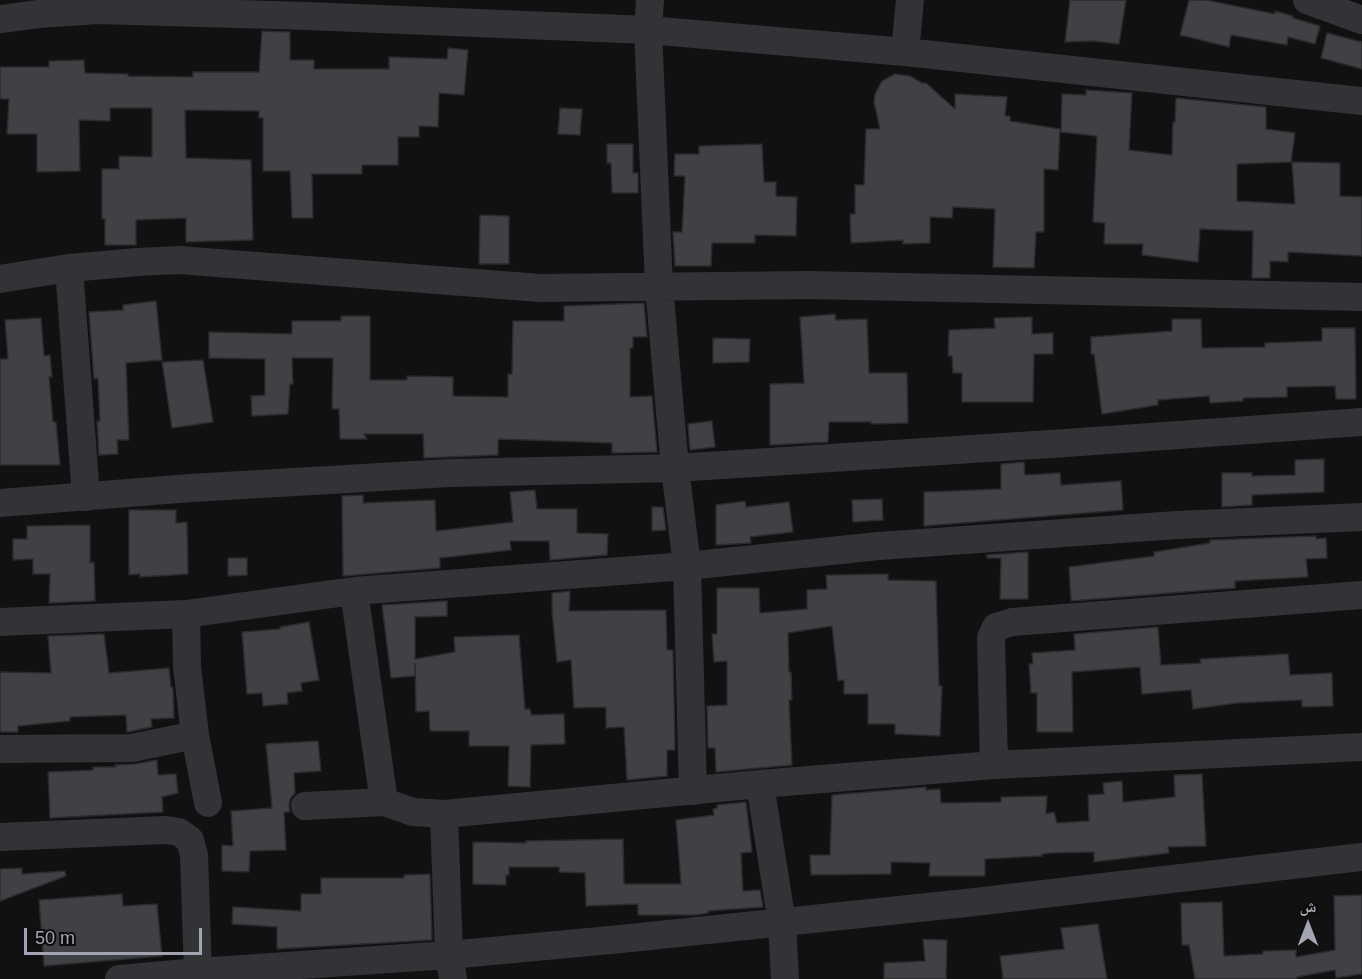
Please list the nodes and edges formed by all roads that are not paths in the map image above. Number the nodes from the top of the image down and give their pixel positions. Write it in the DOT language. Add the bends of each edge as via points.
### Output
graph roads {
  1 [pos="650,0"];
  2 [pos="910,0"];
  3 [pos="1307,0"];
  4 [pos="0,19"];
  5 [pos="1362,20"];
  6 [pos="648,30"];
  7 [pos="905,52"];
  8 [pos="1362,101"];
  9 [pos="69,268"];
  10 [pos="0,279"];
  11 [pos="659,286"];
  12 [pos="1362,297"];
  13 [pos="1362,422"];
  14 [pos="675,468"];
  15 [pos="86,497"];
  16 [pos="0,503"];
  17 [pos="1362,517"];
  18 [pos="687,566"];
  19 [pos="354,591"];
  20 [pos="1362,595"];
  21 [pos="186,614"];
  22 [pos="0,622"];
  23 [pos="195,735"];
  24 [pos="1362,747"];
  25 [pos="0,749"];
  26 [pos="994,765"];
  27 [pos="760,784"];
  28 [pos="693,791"];
  29 [pos="384,802"];
  30 [pos="208,803"];
  31 [pos="305,806"];
  32 [pos="444,814"];
  33 [pos="0,837"];
  34 [pos="1362,857"];
  35 [pos="782,923"];
  36 [pos="451,967"];
  37 [pos="198,972"];
  38 [pos="119,979"];
  39 [pos="786,979"];
  1 -- 6 [label="street"];
  2 -- 7 [label="street"];
  3 -- 5 [label="street"];
  4 -- 6 [label="street" via="98,10"];
  6 -- 7 [label="street"];
  6 -- 11 [label="street"];
  7 -- 8 [label="street"];
  9 -- 10 [label="street"];
  9 -- 11 [label="street" via="179,260 540,288"];
  9 -- 15 [label="street"];
  11 -- 12 [label="street" via="810,285"];
  11 -- 14 [label="street"];
  13 -- 14 [label="street"];
  14 -- 15 [label="street" via="450,473"];
  14 -- 18 [label="street"];
  15 -- 16 [label="street"];
  17 -- 18 [label="street" via="1177,525 879,546"];
  18 -- 19 [label="street"];
  18 -- 28 [label="street"];
  19 -- 21 [label="street"];
  19 -- 29 [label="street"];
  20 -- 26 [label="street" via="1012,622 996,627 991,638"];
  21 -- 22 [label="street"];
  21 -- 23 [label="street"];
  23 -- 25 [label="street" via="132,748"];
  23 -- 30 [label="street"];
  24 -- 26 [label="street"];
  26 -- 27 [label="street"];
  27 -- 28 [label="street"];
  27 -- 35 [label="street"];
  28 -- 32 [label="street"];
  29 -- 31 [label="street"];
  29 -- 32 [label="street" via="412,812"];
  32 -- 36 [label="street"];
  33 -- 37 [label="street" via="179,832 190,840 194,855"];
  34 -- 35 [label="street"];
  35 -- 36 [label="street"];
  35 -- 39 [label="street"];
  36 -- 37 [label="street"];
  37 -- 38 [label="street"];
}
